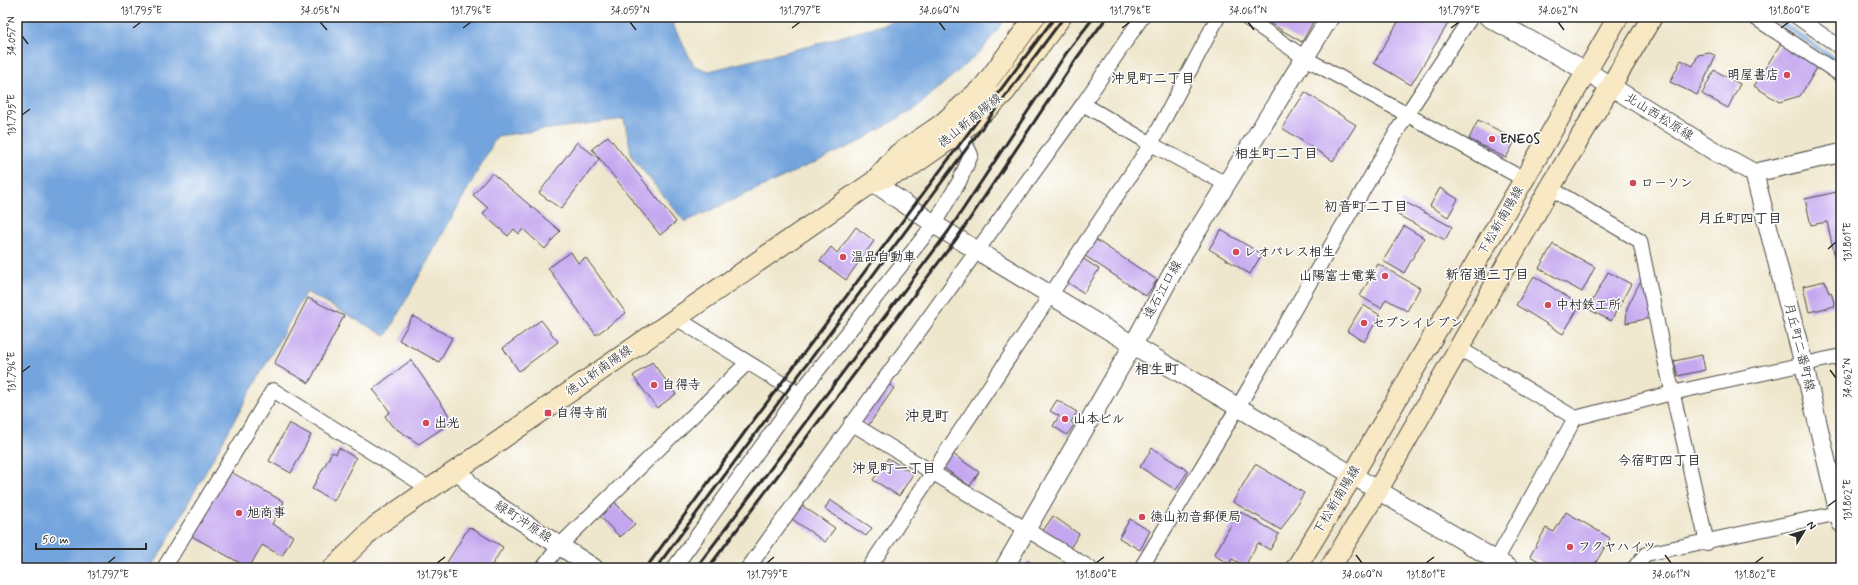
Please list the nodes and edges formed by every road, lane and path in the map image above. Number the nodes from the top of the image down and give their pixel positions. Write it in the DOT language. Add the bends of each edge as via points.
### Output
graph roads {
  1 [pos="1036,17"];
  2 [pos="1061,17"];
  3 [pos="1142,17"];
  4 [pos="1218,17"];
  5 [pos="1245,17"];
  6 [pos="1330,17"];
  7 [pos="1471,17"];
  8 [pos="1488,17"];
  9 [pos="1618,17"];
  10 [pos="1652,17"];
  11 [pos="1754,17"];
  12 [pos="1797,17"];
  13 [pos="1815,22"];
  14 [pos="1841,48"];
  15 [pos="1304,58"];
  16 [pos="1588,72"];
  17 [pos="1841,75"];
  18 [pos="1611,87"];
  19 [pos="1082,104"];
  20 [pos="1407,114"];
  21 [pos="960,132"];
  22 [pos="1151,144"];
  23 [pos="1841,153"];
  24 [pos="1754,173"];
  25 [pos="1524,180"];
  26 [pos="873,182"];
  27 [pos="1226,184"];
  28 [pos="1550,188"];
  29 [pos="934,224"];
  30 [pos="976,249"];
  31 [pos="1051,295"];
  32 [pos="676,318"];
  33 [pos="1133,345"];
  34 [pos="1459,348"];
  35 [pos="1841,356"];
  36 [pos="747,363"];
  37 [pos="1804,365"];
  38 [pos="1672,393"];
  39 [pos="799,394"];
  40 [pos="1238,407"];
  41 [pos="1574,418"];
  42 [pos="851,423"];
  43 [pos="458,469"];
  44 [pos="932,472"];
  45 [pos="1353,475"];
  46 [pos="430,489"];
  47 [pos="1378,490"];
  48 [pos="1840,518"];
  49 [pos="1026,529"];
  50 [pos="1707,543"];
  51 [pos="559,546"];
  52 [pos="1500,565"];
  53 [pos="164,568"];
  54 [pos="333,568"];
  55 [pos="543,568"];
  56 [pos="594,568"];
  57 [pos="674,568"];
  58 [pos="748,568"];
  59 [pos="869,568"];
  60 [pos="1004,568"];
  61 [pos="1090,568"];
  62 [pos="1141,568"];
  63 [pos="1296,568"];
  64 [pos="1330,568"];
  65 [pos="1634,568"];
  1 -- 26 [label="main road, 徳山新南陽線" via="984,86 942,124 898,154"];
  2 -- 21 [label="main road, 徳山新南陽線" via="1005,92"];
  3 -- 19 [label="street"];
  4 -- 22 [label="street"];
  5 -- 15 [label="street"];
  6 -- 15 [label="street, 遠石江口線"];
  7 -- 20 [label="street"];
  8 -- 16 [label="street, 北山西松原線"];
  9 -- 16 [label="main road, 下松新南陽線"];
  10 -- 18 [label="main road, 下松新南陽線"];
  11 -- 17 [label="street"];
  12 -- 13 [label="street"];
  13 -- 14 [label="street"];
  15 -- 20 [label="street"];
  15 -- 27 [label="street, 遠石江口線"];
  16 -- 18 [label="street, 北山西松原線"];
  16 -- 25 [label="main road, 下松新南陽線"];
  18 -- 24 [label="street, 北山西松原線"];
  18 -- 28 [label="main road, 下松新南陽線"];
  19 -- 22 [label="street"];
  19 -- 30 [label="street"];
  20 -- 25 [label="street"];
  20 -- 40 [label="street"];
  21 -- 26 [label="main road, 徳山新南陽線" via="907,169"];
  21 -- 29 [label="street" via="971,154 959,182"];
  22 -- 27 [label="street"];
  22 -- 31 [label="street"];
  23 -- 24 [label="street"];
  24 -- 37 [label="street, 月丘町二番町線"];
  25 -- 45 [label="main road, 下松新南陽線"];
  26 -- 29 [label="street"];
  26 -- 32 [label="main road, 徳山新南陽線"];
  27 -- 33 [label="street, 遠石江口線" via="1181,256"];
  28 -- 34 [label="main road, 下松新南陽線"];
  28 -- 38 [label="street" via="1640,241"];
  29 -- 30 [label="street"];
  29 -- 39 [label="street"];
  30 -- 31 [label="street"];
  30 -- 42 [label="street"];
  31 -- 33 [label="street"];
  31 -- 44 [label="street"];
  32 -- 36 [label="street"];
  32 -- 43 [label="main road, 徳山新南陽線"];
  33 -- 40 [label="street"];
  33 -- 49 [label="street, 遠石江口線"];
  34 -- 41 [label="street"];
  34 -- 47 [label="main road, 下松新南陽線"];
  35 -- 37 [label="street"];
  36 -- 39 [label="street"];
  36 -- 51 [label="street"];
  37 -- 38 [label="street"];
  37 -- 48 [label="street, 月丘町二番町線"];
  38 -- 41 [label="street"];
  38 -- 50 [label="street"];
  39 -- 57 [label="street"];
  40 -- 45 [label="street"];
  40 -- 62 [label="street"];
  41 -- 52 [label="street"];
  42 -- 44 [label="street"];
  42 -- 58 [label="street"];
  43 -- 46 [label="main road, 徳山新南陽線"];
  43 -- 51 [label="street, 緑町沖原線" via="475,491"];
  44 -- 49 [label="street"];
  44 -- 59 [label="street"];
  45 -- 47 [label="street"];
  45 -- 63 [label="main road, 下松新南陽線"];
  46 -- 53 [label="street" via="273,390"];
  46 -- 54 [label="main road, 徳山新南陽線" via="376,526"];
  47 -- 52 [label="street"];
  47 -- 64 [label="main road, 下松新南陽線"];
  48 -- 50 [label="street"];
  49 -- 60 [label="street, 遠石江口線"];
  49 -- 61 [label="street"];
  50 -- 65 [label="street" via="1646,554"];
  51 -- 55 [label="street"];
  51 -- 56 [label="street, 緑町沖原線"];
}
